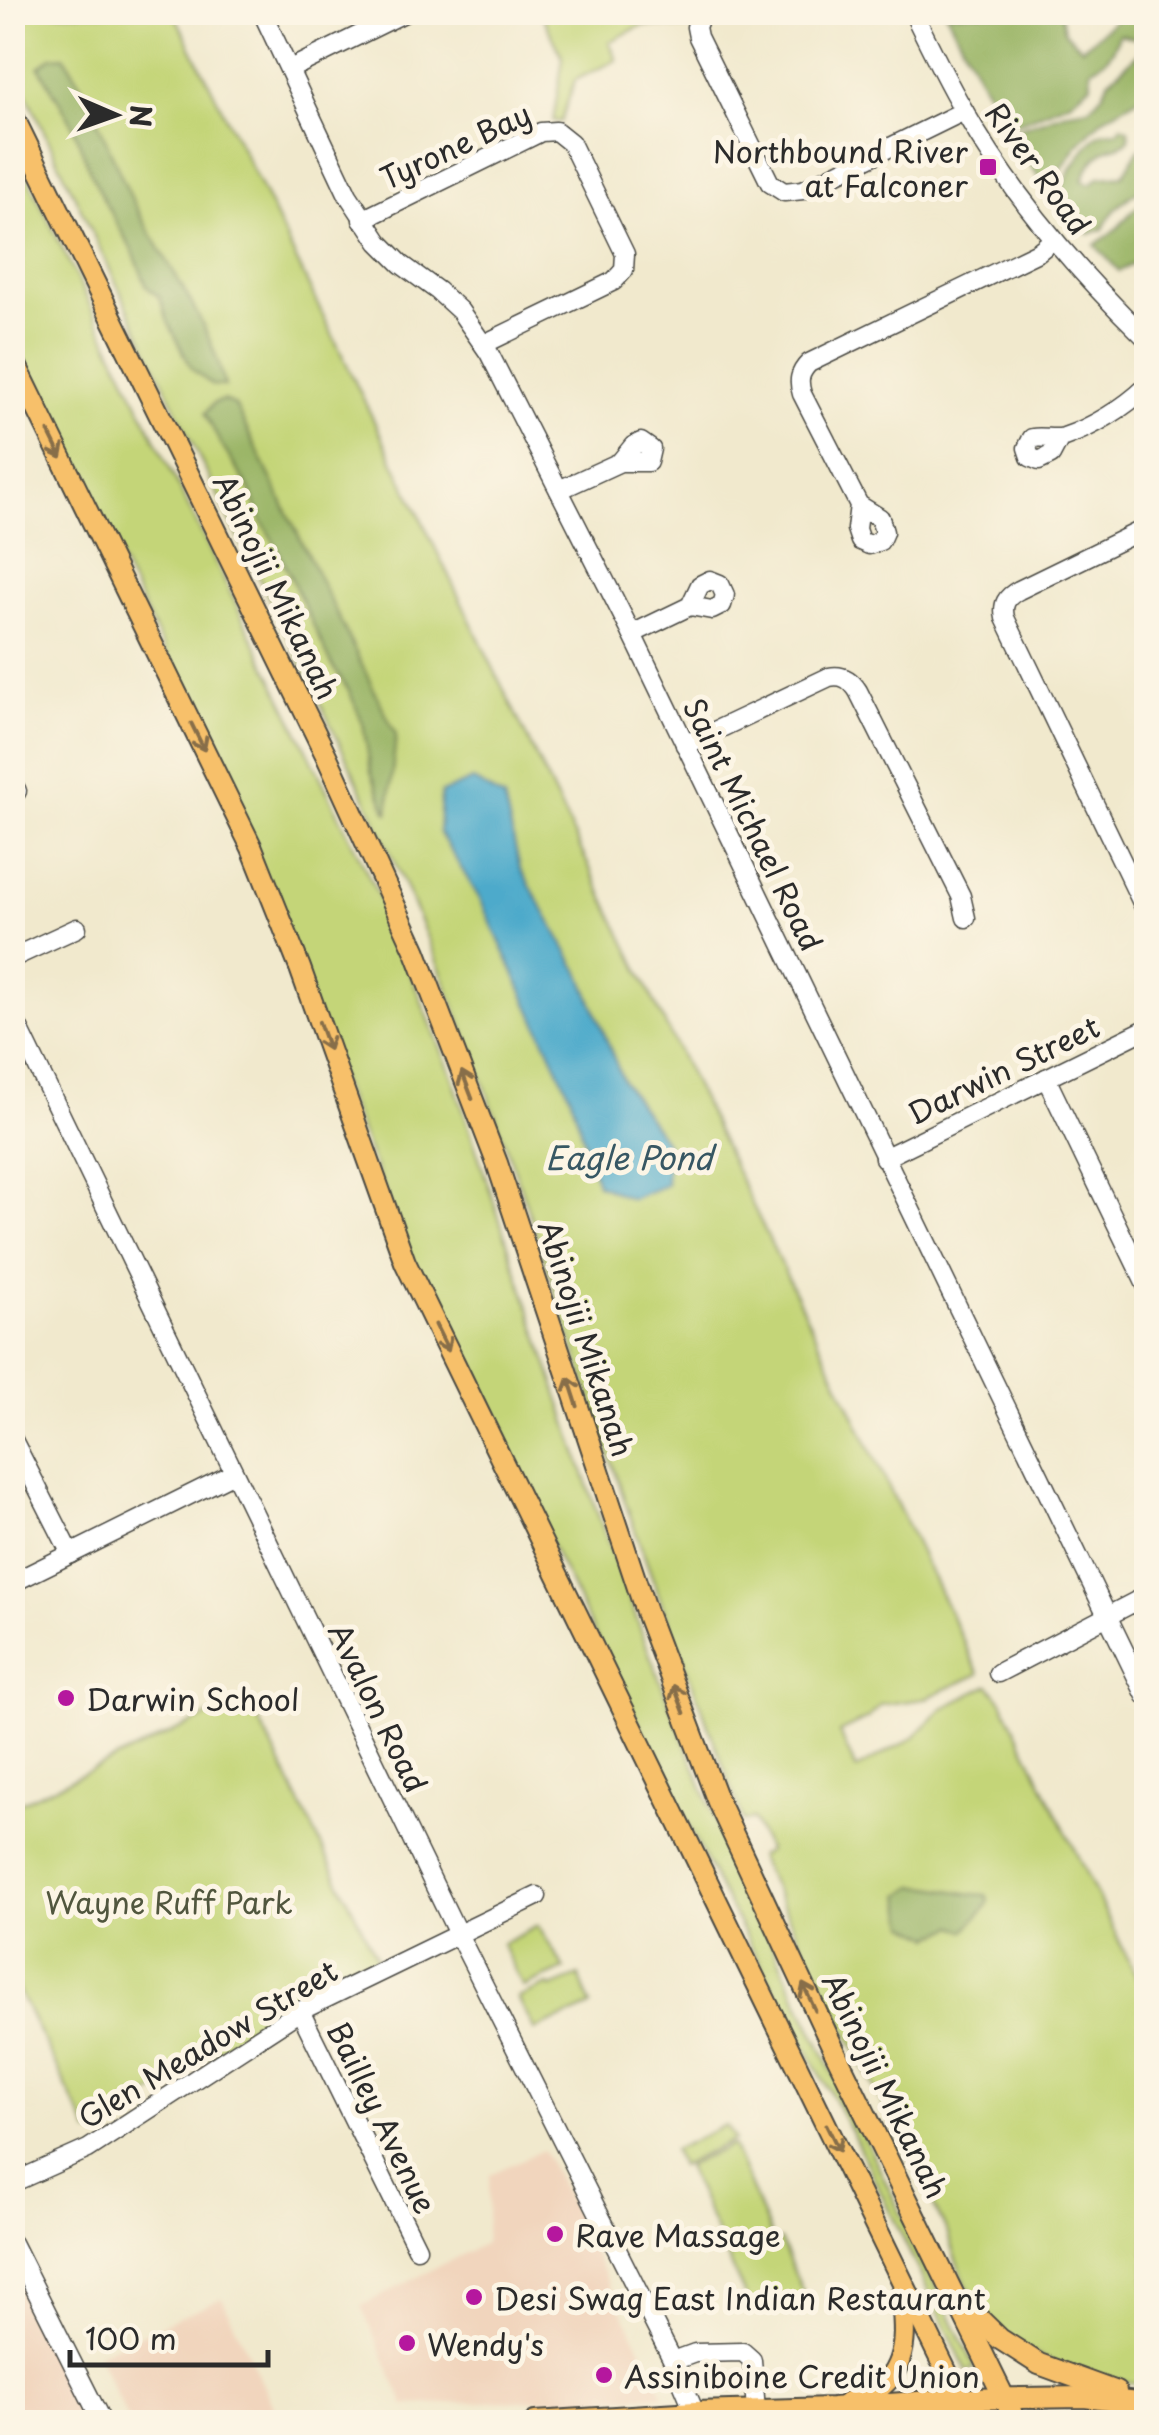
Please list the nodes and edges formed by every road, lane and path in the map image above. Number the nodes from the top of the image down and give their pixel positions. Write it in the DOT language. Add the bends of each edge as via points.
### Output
graph roads {
  1 [pos="262,12"];
  2 [pos="406,12"];
  3 [pos="702,12"];
  4 [pos="913,12"];
  5 [pos="290,69"];
  6 [pos="964,111"];
  7 [pos="12,114"];
  8 [pos="362,220"];
  9 [pos="1053,240"];
  10 [pos="1146,338"];
  11 [pos="484,344"];
  12 [pos="12,357"];
  13 [pos="1146,387"];
  14 [pos="1060,438"];
  15 [pos="620,462"];
  16 [pos="559,490"];
  17 [pos="858,505"];
  18 [pos="1145,533"];
  19 [pos="690,606"];
  20 [pos="632,634"];
  21 [pos="685,744"];
  22 [pos="1146,911"];
  23 [pos="966,918"];
  24 [pos="76,928"];
  25 [pos="12,958"];
  26 [pos="12,1014"];
  27 [pos="1146,1030"];
  28 [pos="17,1035"];
  29 [pos="1046,1078"];
  30 [pos="884,1158"];
  31 [pos="1146,1285"];
  32 [pos="12,1438"];
  33 [pos="234,1473"];
  34 [pos="70,1554"];
  35 [pos="12,1584"];
  36 [pos="1146,1596"];
  37 [pos="1108,1614"];
  38 [pos="998,1673"];
  39 [pos="1146,1696"];
  40 [pos="537,1896"];
  41 [pos="458,1934"];
  42 [pos="300,2011"];
  43 [pos="12,2184"];
  44 [pos="12,2243"];
  45 [pos="417,2248"];
  46 [pos="898,2272"];
  47 [pos="953,2292"];
  48 [pos="674,2361"];
  49 [pos="1004,2398"];
  50 [pos="960,2399"];
  51 [pos="1146,2403"];
  52 [pos="832,2408"];
  53 [pos="756,2410"];
  54 [pos="697,2418"];
  55 [pos="102,2422"];
  56 [pos="535,2422"];
  57 [pos="971,2422"];
  58 [pos="1016,2422"];
  1 -- 5 [label="street, Saint Michael Road"];
  2 -- 5 [label="street"];
  3 -- 6 [label="street" via="698,36 770,183 784,192 803,190"];
  4 -- 6 [label="street, River Road"];
  5 -- 8 [label="street, Saint Michael Road"];
  6 -- 9 [label="street, River Road"];
  47 -- 7 [label="main road, Abinojii Mikanah, one-way" via="718,1802 647,1615 497,1163 416,952"];
  8 -- 11 [label="street, Saint Michael Road" via="390,254 460,312"];
  8 -- 11 [label="street, Tyrone Bay" via="541,132 556,130 571,143 625,254 624,270 614,281"];
  9 -- 10 [label="street, River Road"];
  9 -- 17 [label="street" via="804,368 802,394"];
  11 -- 16 [label="street, Saint Michael Road"];
  12 -- 46 [label="main road, one-way" via="252,848 404,1262"];
  13 -- 14 [label="street" via="1119,409"];
  15 -- 16 [label="street"];
  16 -- 20 [label="street, Saint Michael Road"];
  18 -- 22 [label="street" via="1018,590 1003,609"];
  19 -- 20 [label="street"];
  20 -- 21 [label="street, Saint Michael Road"];
  21 -- 23 [label="street" via="829,677 846,678 867,708"];
  21 -- 30 [label="street, Saint Michael Road"];
  24 -- 25 [label="street"];
  26 -- 28 [label="street, Avalon Road"];
  27 -- 29 [label="street, Darwin Street"];
  28 -- 33 [label="street, Avalon Road"];
  29 -- 30 [label="street, Darwin Street"];
  29 -- 31 [label="street"];
  30 -- 37 [label="street, Saint Michael Road"];
  32 -- 34 [label="street"];
  33 -- 34 [label="street"];
  33 -- 41 [label="street, Avalon Road"];
  34 -- 35 [label="street"];
  36 -- 37 [label="street"];
  37 -- 38 [label="street"];
  37 -- 39 [label="street, Saint Michael Road"];
  40 -- 41 [label="street, Glen Meadow Street"];
  41 -- 42 [label="street, Glen Meadow Street"];
  41 -- 48 [label="street, Avalon Road"];
  42 -- 43 [label="street, Glen Meadow Street" via="88,2149"];
  42 -- 45 [label="street, Bailley Avenue"];
  44 -- 55 [label="street"];
  46 -- 50 [label="main road"];
  46 -- 52 [label="main road" via="905,2321 896,2369 883,2385"];
  47 -- 49 [label="main road, Abinojii Mikanah"];
  47 -- 51 [label="main road" via="1000,2339 1040,2364"];
  48 -- 53 [label="street" via="695,2353 743,2352 752,2360"];
  48 -- 54 [label="street, Avalon Road"];
  49 -- 50 [label="main road"];
  49 -- 51 [label="main road"];
  49 -- 58 [label="main road, Abinojii Mikanah"];
  50 -- 52 [label="main road"];
  50 -- 57 [label="main road"];
  52 -- 53 [label="main road"];
  53 -- 54 [label="main road"];
  54 -- 56 [label="main road"];
}
